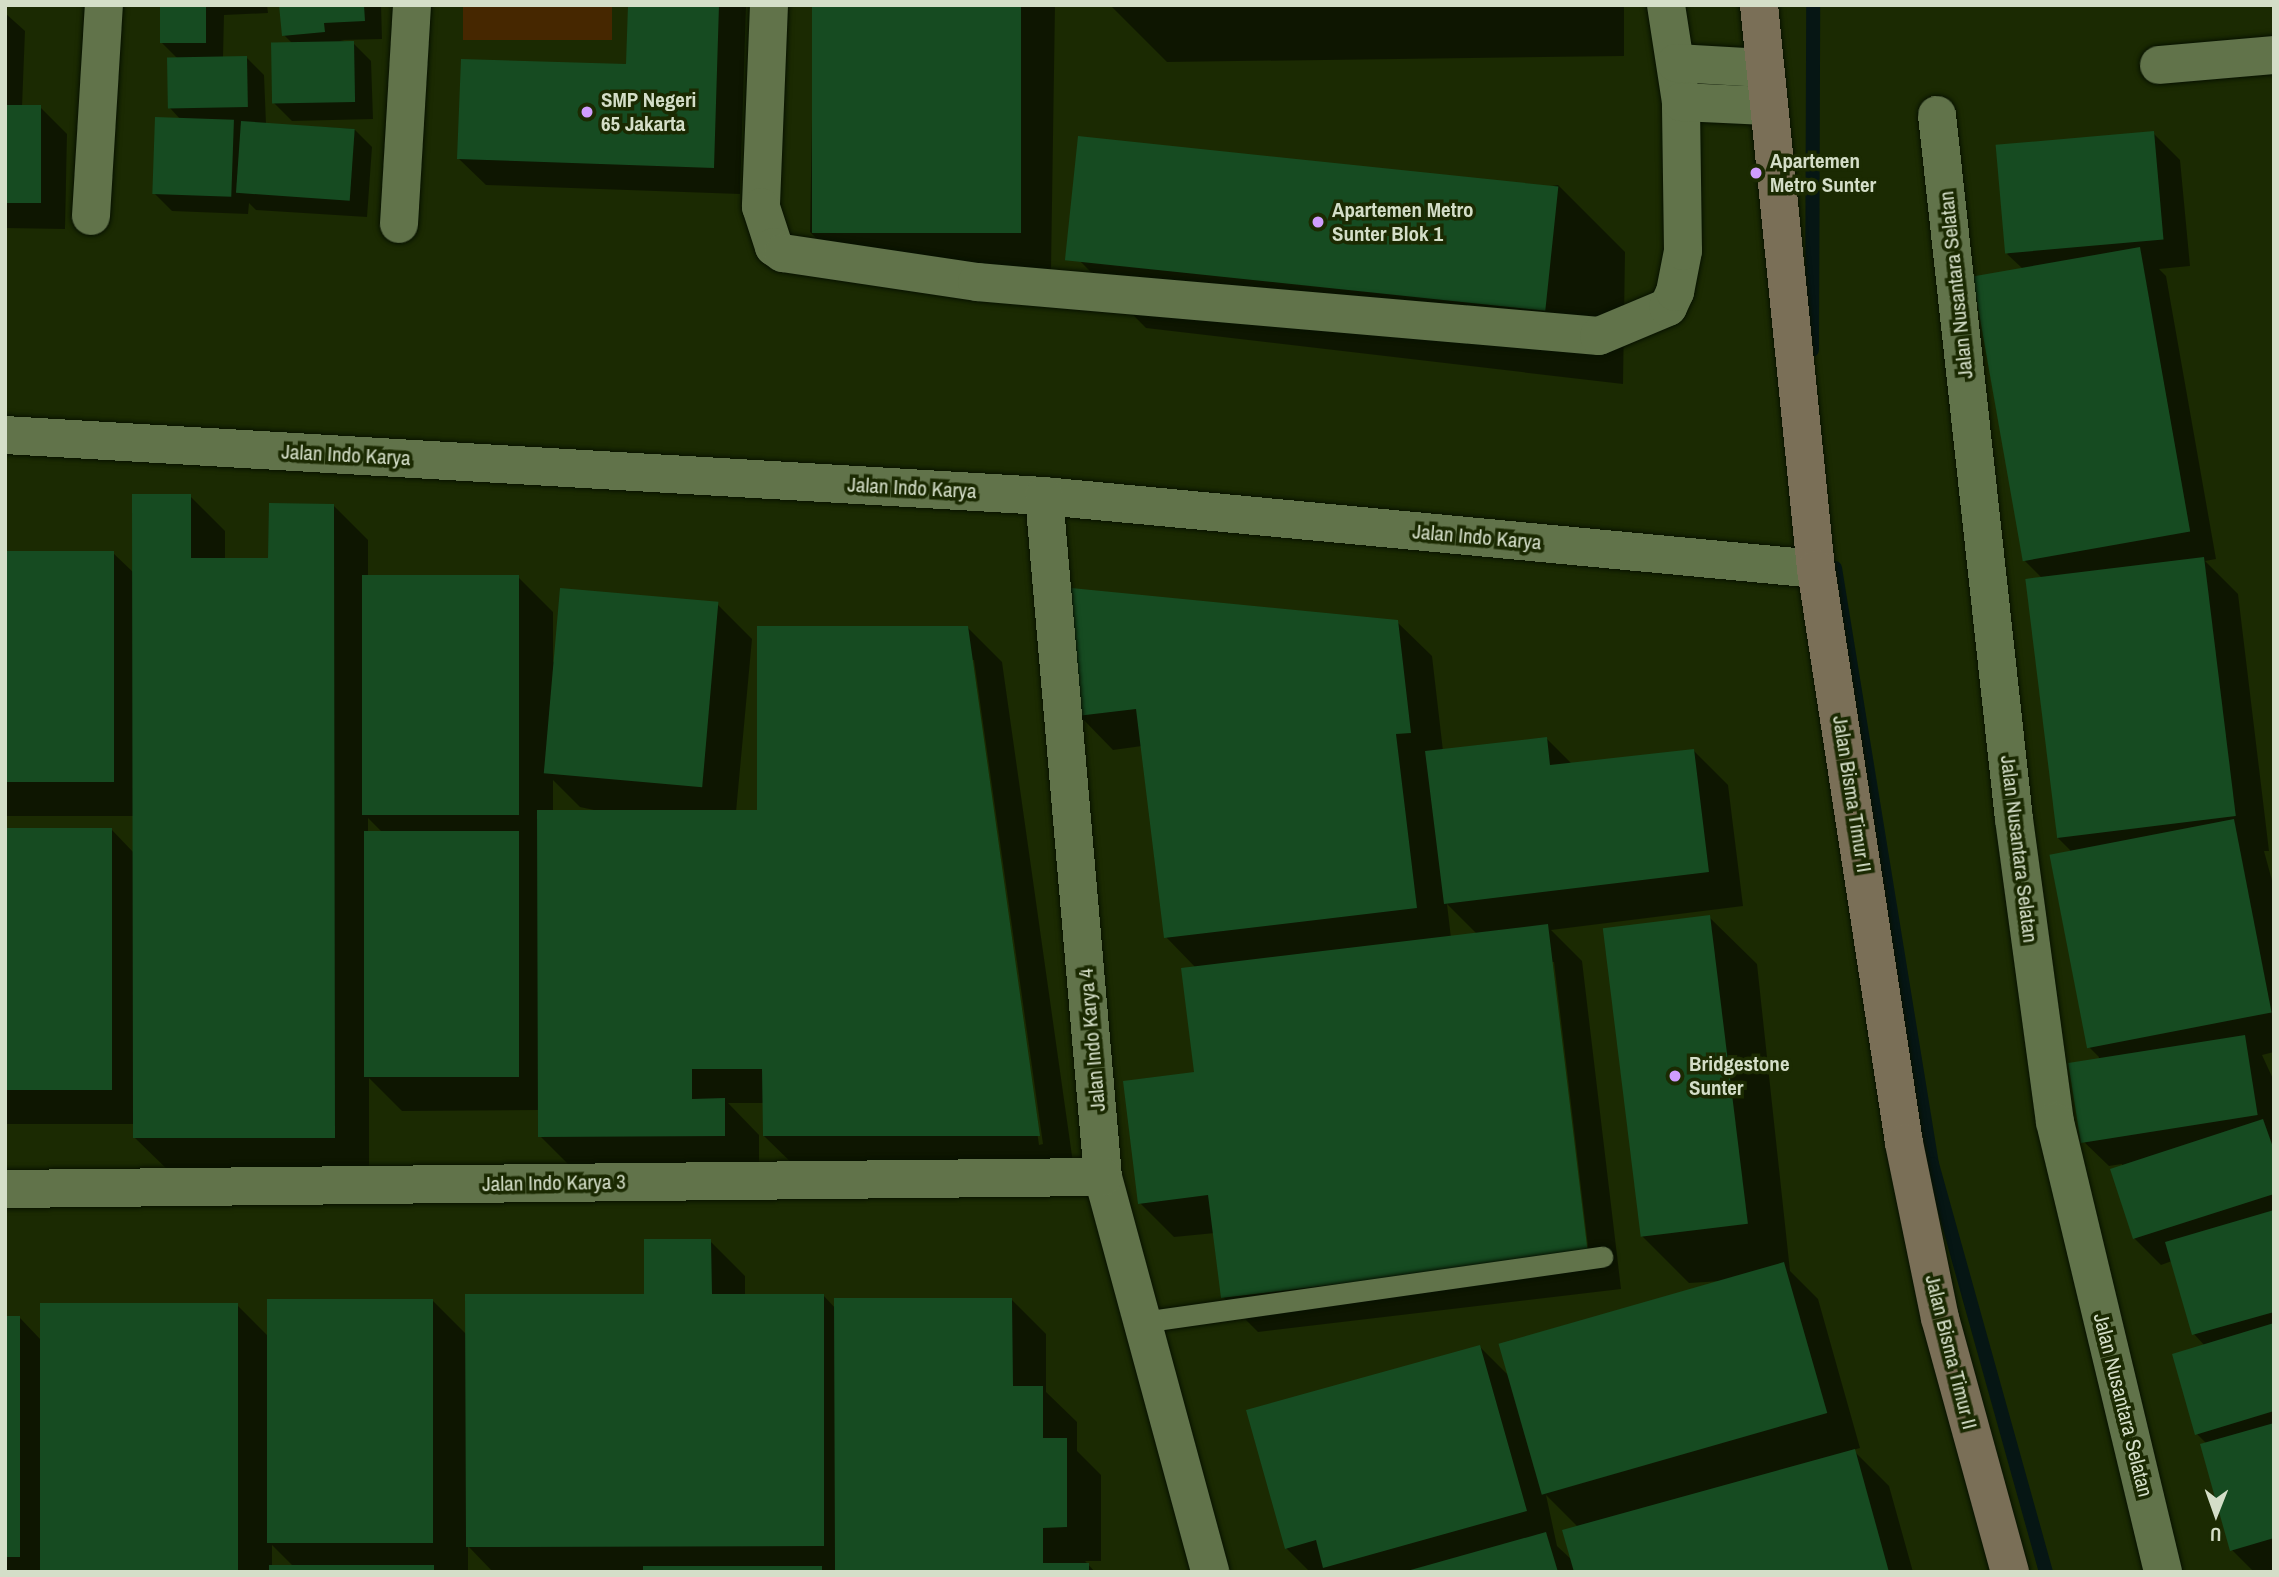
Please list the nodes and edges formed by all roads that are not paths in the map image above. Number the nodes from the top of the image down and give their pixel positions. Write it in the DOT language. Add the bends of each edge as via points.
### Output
graph roads {
  1 [pos="104,5"];
  2 [pos="412,5"];
  3 [pos="769,5"];
  4 [pos="1666,5"];
  5 [pos="1759,5"];
  6 [pos="2274,55"];
  7 [pos="1676,63"];
  8 [pos="2159,65"];
  9 [pos="1763,68"];
  10 [pos="1681,102"];
  11 [pos="1767,106"];
  12 [pos="1937,115"];
  13 [pos="92,216"];
  14 [pos="399,224"];
  15 [pos="5,435"];
  16 [pos="1044,496"];
  17 [pos="1816,569"];
  18 [pos="1103,1177"];
  19 [pos="5,1189"];
  20 [pos="1602,1257"];
  21 [pos="1143,1322"];
  22 [pos="1210,1572"];
  23 [pos="2010,1572"];
  24 [pos="2163,1572"];
  1 -- 13 [label="street"];
  2 -- 14 [label="street"];
  3 -- 10 [label="street" via="761,207 774,247 799,258 976,282 1598,336 1668,307 1675,292 1683,251"];
  4 -- 7 [label="street"];
  5 -- 9 [label="street, Jalan Bisma Timur II"];
  6 -- 8 [label="street"];
  7 -- 9 [label="street"];
  7 -- 10 [label="street"];
  9 -- 11 [label="street, Jalan Bisma Timur II"];
  10 -- 11 [label="street"];
  11 -- 17 [label="street, Jalan Bisma Timur II"];
  12 -- 24 [label="street, Jalan Nusantara Selatan" via="2014,819 2055,1122"];
  15 -- 16 [label="street, Jalan Indo Karya"];
  16 -- 17 [label="street, Jalan Indo Karya"];
  16 -- 18 [label="street, Jalan Indo Karya 4"];
  17 -- 23 [label="street, Jalan Bisma Timur II" via="1904,1143 1940,1318"];
  18 -- 19 [label="street, Jalan Indo Karya 3"];
  18 -- 21 [label="street, Jalan Indo Karya 4"];
  20 -- 21 [label="lane"];
  21 -- 22 [label="street, Jalan Indo Karya 4"];
}
